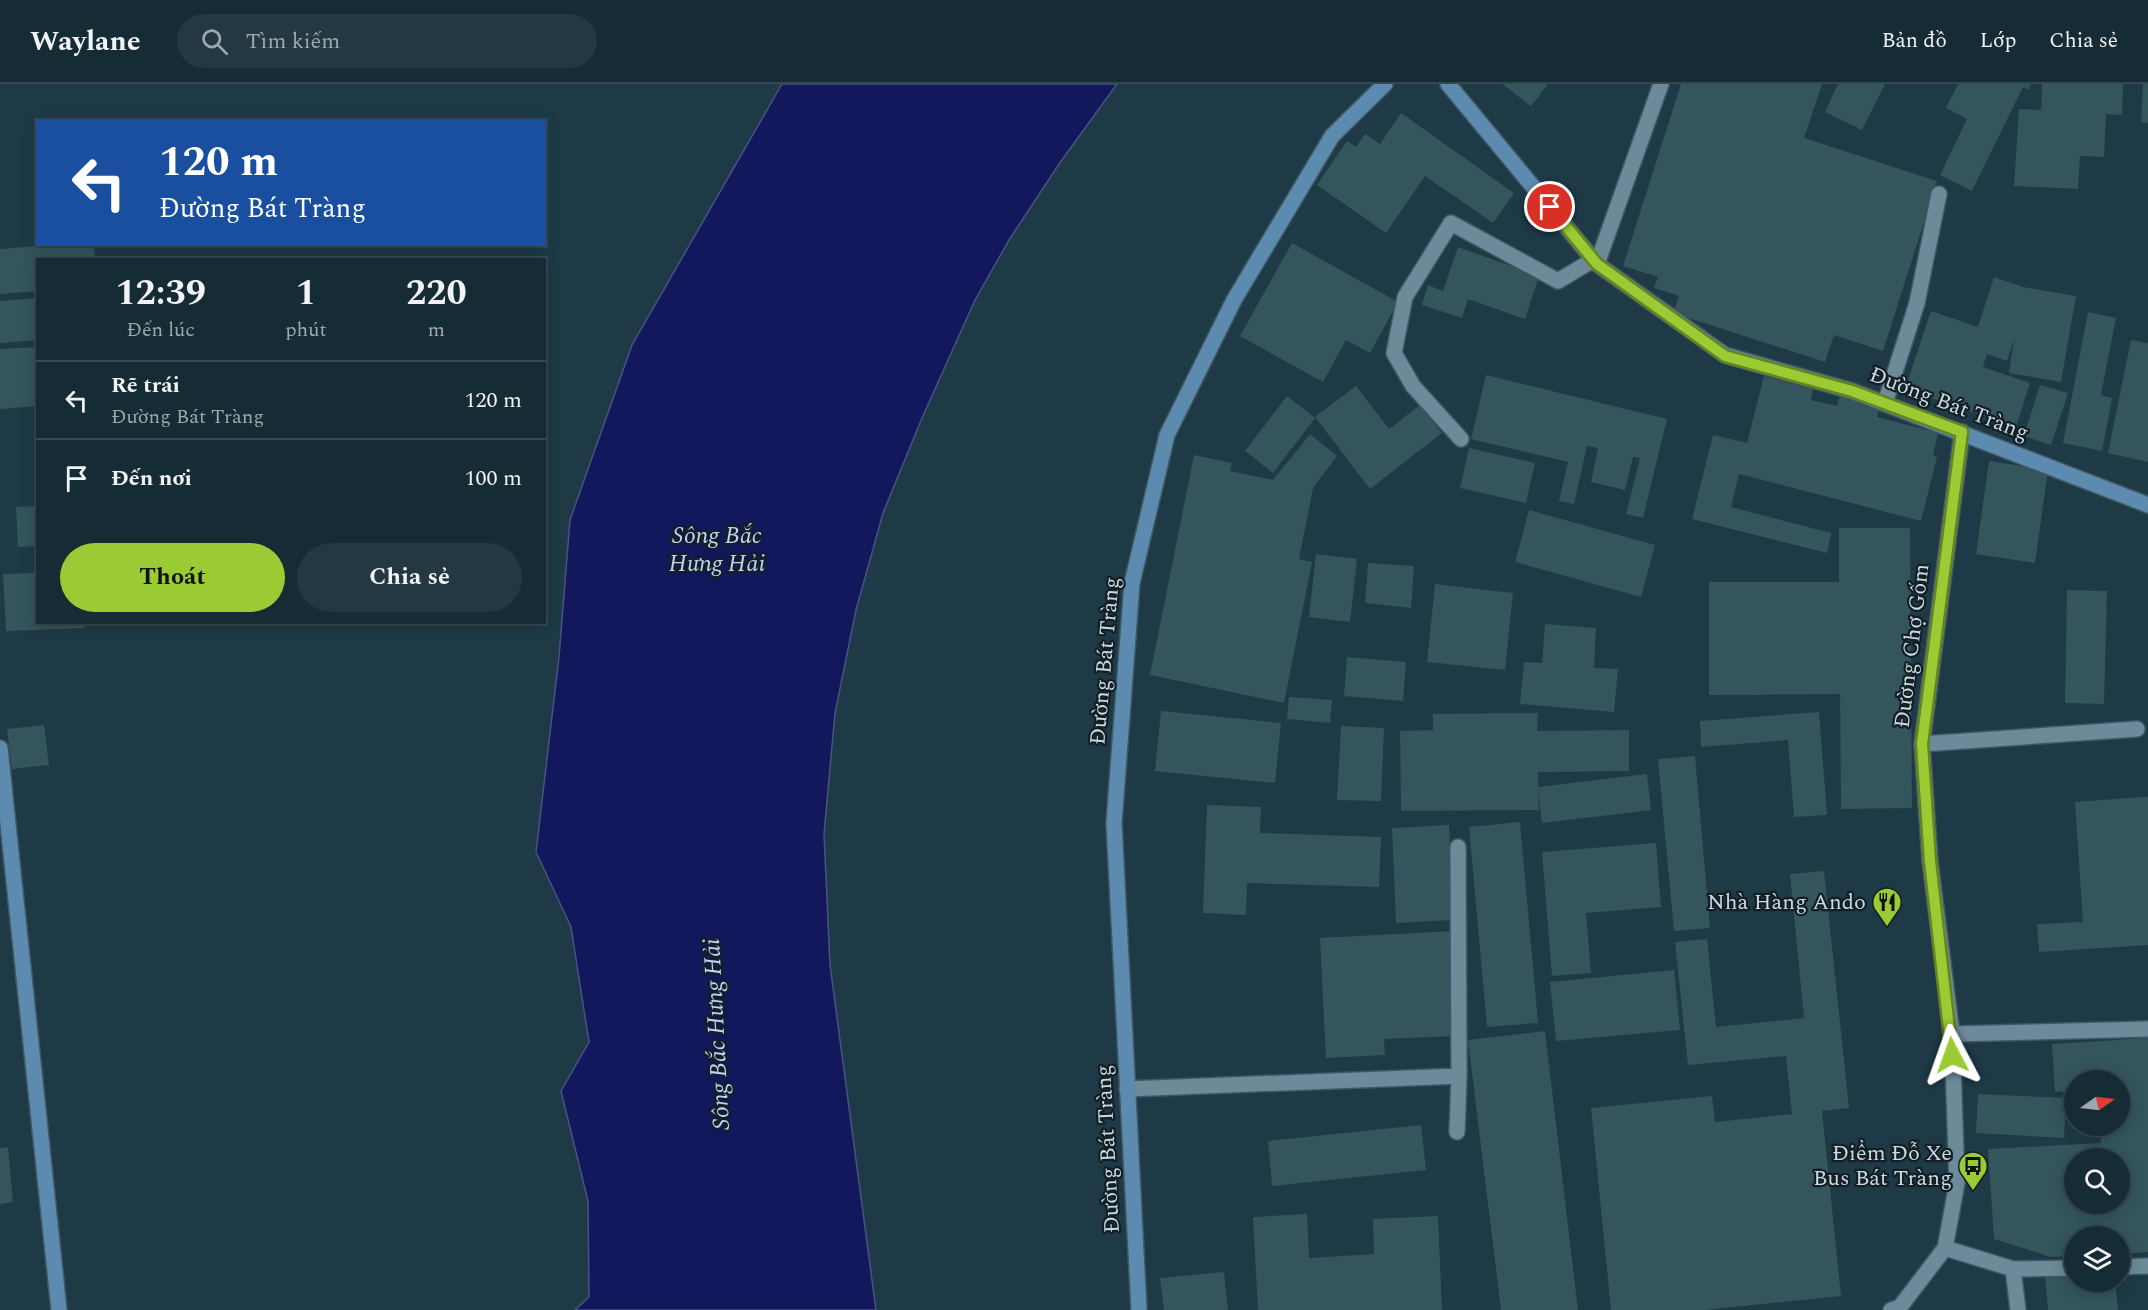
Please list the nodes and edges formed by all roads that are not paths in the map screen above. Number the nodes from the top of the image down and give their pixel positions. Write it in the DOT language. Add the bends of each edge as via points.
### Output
graph roads {
  1 [pos="1385,84"];
  2 [pos="1448,84"];
  3 [pos="1661,84"];
  4 [pos="1939,194"];
  5 [pos="1595,262"];
  6 [pos="1885,403"];
  7 [pos="1962,432"];
  8 [pos="1461,439"];
  9 [pos="2148,505"];
  10 [pos="2137,729"];
  11 [pos="1922,744"];
  12 [pos="0,748"];
  13 [pos="1458,847"];
  14 [pos="2148,1029"];
  15 [pos="1952,1034"];
  16 [pos="1459,1076"];
  17 [pos="1127,1089"];
  18 [pos="1457,1132"];
  19 [pos="1945,1248"];
  20 [pos="2148,1266"];
  21 [pos="2130,1267"];
  22 [pos="2064,1268"];
  23 [pos="2013,1269"];
  24 [pos="59,1310"];
  25 [pos="1139,1310"];
  26 [pos="1891,1310"];
  27 [pos="2018,1310"];
  1 -- 17 [label="street, Đường Bát Tràng" via="1332,136 1234,300 1167,435 1132,583 1114,823"];
  2 -- 5 [label="street, Đường Bát Tràng"];
  3 -- 5 [label="street"];
  4 -- 6 [label="street" via="1917,303"];
  5 -- 6 [label="street, Đường Bát Tràng" via="1725,356"];
  5 -- 8 [label="street" via="1558,281 1450,223 1405,297 1394,353 1413,386"];
  6 -- 7 [label="street, Đường Bát Tràng"];
  7 -- 9 [label="street, Đường Bát Tràng"];
  7 -- 11 [label="street, Đường Chợ Gốm"];
  10 -- 11 [label="street"];
  11 -- 15 [label="street, Đường Chợ Gốm" via="1930,861"];
  12 -- 24 [label="street"];
  13 -- 16 [label="street"];
  14 -- 15 [label="street"];
  15 -- 19 [label="street, Đường Chợ Gốm" via="1957,1183"];
  16 -- 17 [label="street"];
  16 -- 18 [label="street"];
  17 -- 25 [label="street, Đường Bát Tràng"];
  19 -- 23 [label="street"];
  19 -- 26 [label="street, Đường Chợ Gốm" via="1900,1307"];
  20 -- 21 [label="street"];
  22 -- 23 [label="street"];
  23 -- 27 [label="street"];
}
